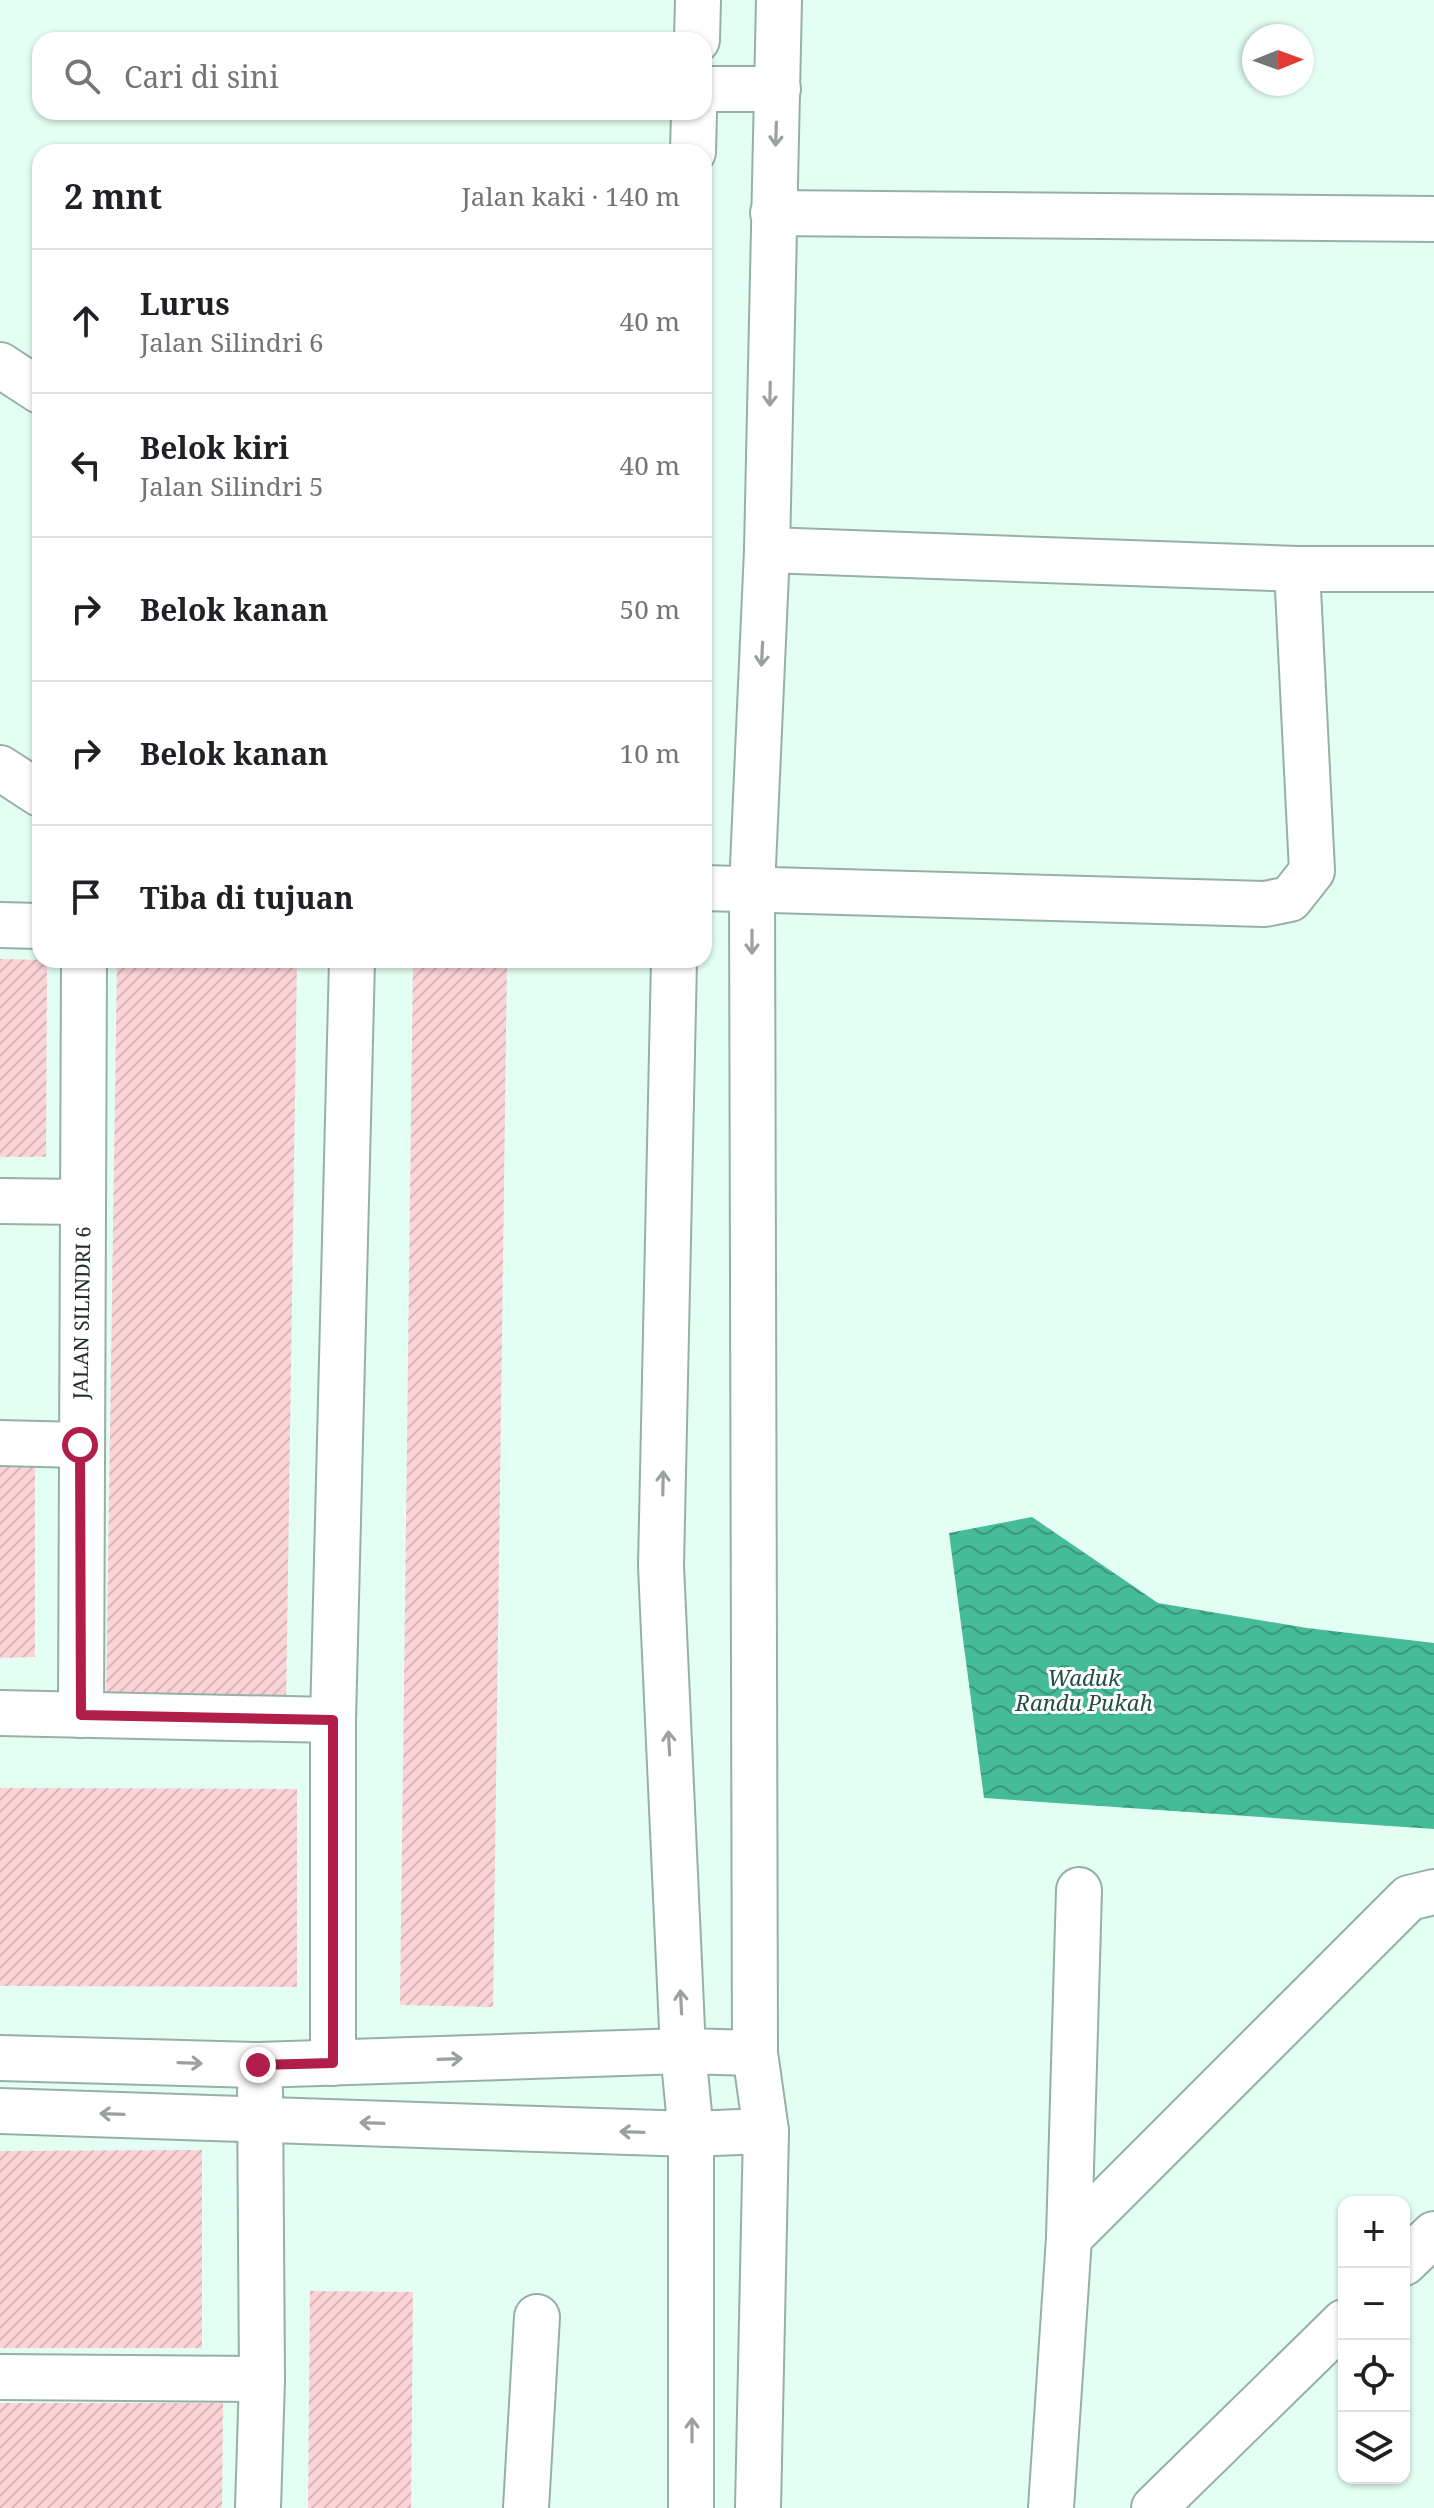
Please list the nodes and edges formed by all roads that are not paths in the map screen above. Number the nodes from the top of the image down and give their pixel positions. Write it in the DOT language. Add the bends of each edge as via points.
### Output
graph roads {
  1 [pos="698,0"];
  2 [pos="779,0"];
  3 [pos="697,32"];
  4 [pos="712,89"];
  5 [pos="778,89"];
  6 [pos="694,120"];
  7 [pos="693,144"];
  8 [pos="773,213"];
  9 [pos="1434,219"];
  10 [pos="0,365"];
  11 [pos="32,386"];
  12 [pos="767,550"];
  13 [pos="1297,569"];
  14 [pos="1434,569"];
  15 [pos="0,768"];
  16 [pos="32,789"];
  17 [pos="712,888"];
  18 [pos="752,888"];
  19 [pos="0,925"];
  20 [pos="32,926"];
  21 [pos="84,968"];
  22 [pos="352,968"];
  23 [pos="674,968"];
  24 [pos="0,1201"];
  25 [pos="83,1202"];
  26 [pos="0,1443"];
  27 [pos="80,1445"];
  28 [pos="0,1713"];
  29 [pos="81,1715"];
  30 [pos="333,1720"];
  31 [pos="1079,1890"];
  32 [pos="1434,1892"];
  33 [pos="683,2051"];
  34 [pos="755,2053"];
  35 [pos="0,2058"];
  36 [pos="333,2063"];
  37 [pos="258,2065"];
  38 [pos="0,2111"];
  39 [pos="261,2119"];
  40 [pos="766,2131"];
  41 [pos="691,2134"];
  42 [pos="1434,2234"];
  43 [pos="1069,2238"];
  44 [pos="1410,2257"];
  45 [pos="537,2317"];
  46 [pos="1338,2328"];
  47 [pos="0,2377"];
  48 [pos="262,2379"];
  49 [pos="692,2504"];
  50 [pos="765,2507"];
  51 [pos="258,2508"];
  52 [pos="526,2508"];
  53 [pos="1051,2508"];
  54 [pos="1154,2508"];
  1 -- 3 [label="street"];
  2 -- 5 [label="street"];
  4 -- 5 [label="street"];
  5 -- 8 [label="street, one-way"];
  6 -- 7 [label="street"];
  8 -- 9 [label="street"];
  8 -- 12 [label="street, one-way"];
  10 -- 11 [label="street"];
  12 -- 13 [label="street"];
  12 -- 18 [label="street, one-way"];
  13 -- 14 [label="street"];
  13 -- 18 [label="street" via="1312,871 1290,899 1265,904"];
  15 -- 16 [label="street"];
  17 -- 18 [label="street"];
  18 -- 34 [label="street, one-way"];
  19 -- 20 [label="street"];
  21 -- 25 [label="street, JALAN SILINDRI 6"];
  22 -- 30 [label="street"];
  33 -- 23 [label="street, one-way" via="661,1566"];
  24 -- 25 [label="street"];
  25 -- 27 [label="street, JALAN SILINDRI 6"];
  26 -- 27 [label="street"];
  27 -- 29 [label="street, JALAN SILINDRI 6"];
  28 -- 29 [label="street"];
  29 -- 30 [label="street"];
  30 -- 36 [label="street"];
  31 -- 43 [label="street"];
  32 -- 43 [label="street" via="1409,1898"];
  33 -- 34 [label="street"];
  36 -- 33 [label="street, one-way"];
  33 -- 41 [label="street"];
  34 -- 40 [label="street"];
  35 -- 37 [label="street, one-way"];
  36 -- 37 [label="street"];
  37 -- 39 [label="street"];
  39 -- 38 [label="street, one-way"];
  41 -- 39 [label="street, one-way"];
  39 -- 48 [label="street"];
  40 -- 41 [label="street"];
  40 -- 50 [label="street"];
  49 -- 41 [label="street, one-way"];
  42 -- 44 [label="street"];
  43 -- 53 [label="street"];
  45 -- 52 [label="street"];
  46 -- 54 [label="street"];
  47 -- 48 [label="street"];
  48 -- 51 [label="street"];
  49 -- 50 [label="street"];
}
